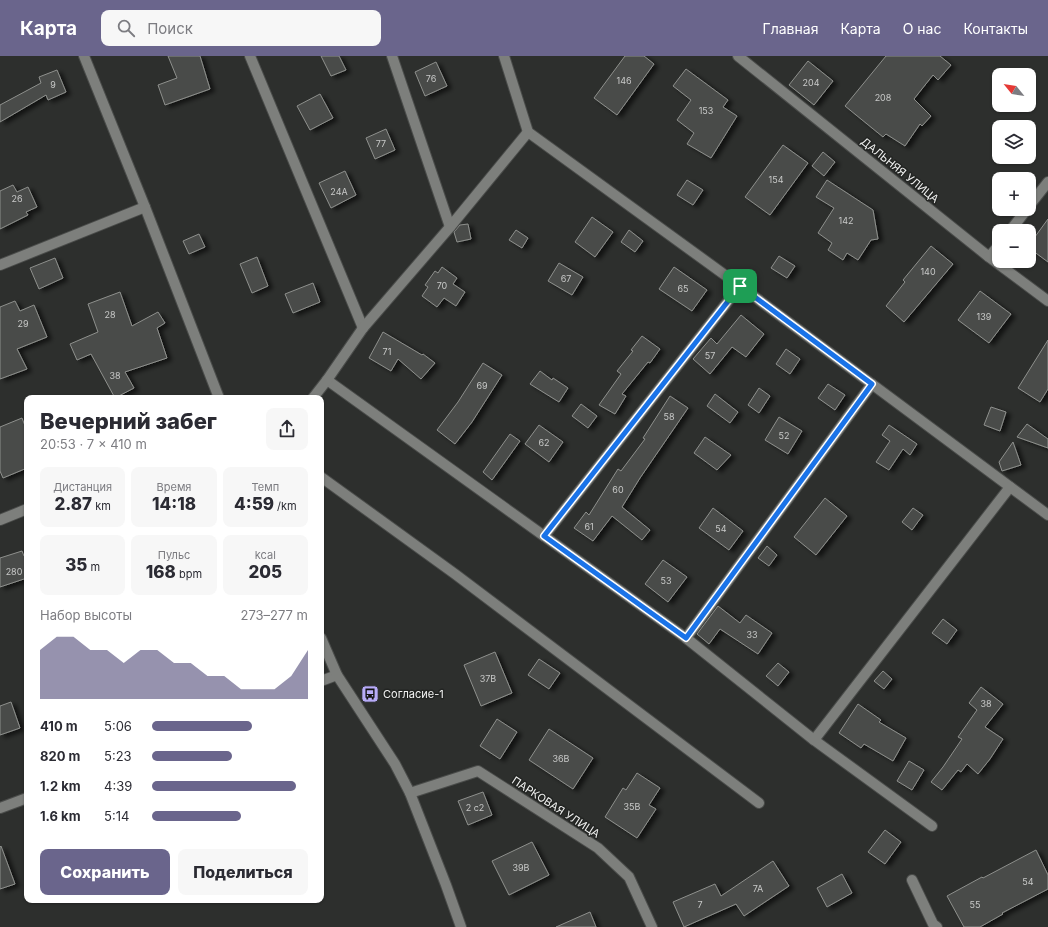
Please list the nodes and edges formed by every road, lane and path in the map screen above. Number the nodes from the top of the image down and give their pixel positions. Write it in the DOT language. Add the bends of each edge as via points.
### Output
graph roads {
  1 [pos="84,56"];
  2 [pos="250,56"];
  3 [pos="392,56"];
  4 [pos="504,56"];
  5 [pos="738,56"];
  6 [pos="528,132"];
  7 [pos="1048,182"];
  8 [pos="1036,197"];
  9 [pos="145,207"];
  10 [pos="1022,216"];
  11 [pos="1015,224"];
  12 [pos="450,227"];
  13 [pos="992,253"];
  14 [pos="989,257"];
  15 [pos="0,266"];
  16 [pos="740,286"];
  17 [pos="1048,301"];
  18 [pos="363,328"];
  19 [pos="327,380"];
  20 [pos="872,384"];
  21 [pos="218,395"];
  22 [pos="315,395"];
  23 [pos="324,479"];
  24 [pos="1010,487"];
  25 [pos="24,510"];
  26 [pos="1048,515"];
  27 [pos="0,520"];
  28 [pos="544,536"];
  29 [pos="686,638"];
  30 [pos="324,645"];
  31 [pos="337,675"];
  32 [pos="324,680"];
  33 [pos="814,740"];
  34 [pos="410,793"];
  35 [pos="24,799"];
  36 [pos="759,803"];
  37 [pos="0,808"];
  38 [pos="932,826"];
  39 [pos="912,880"];
  40 [pos="461,927"];
  41 [pos="652,927"];
  42 [pos="936,927"];
  1 -- 9 [label="street"];
  2 -- 18 [label="street"];
  3 -- 12 [label="street"];
  4 -- 6 [label="street"];
  5 -- 14 [label="street, ДАЛЬНЯЯ УЛИЦА"];
  6 -- 12 [label="street"];
  6 -- 16 [label="street"];
  7 -- 8 [label="street"];
  9 -- 15 [label="street"];
  9 -- 21 [label="street"];
  10 -- 11 [label="street"];
  12 -- 18 [label="street"];
  13 -- 14 [label="street"];
  14 -- 17 [label="street, ДАЛЬНЯЯ УЛИЦА"];
  16 -- 20 [label="street"];
  16 -- 28 [label="street"];
  18 -- 19 [label="street"];
  19 -- 22 [label="street"];
  19 -- 28 [label="street"];
  20 -- 24 [label="street"];
  20 -- 29 [label="street"];
  23 -- 36 [label="street" via="462,578"];
  24 -- 26 [label="street"];
  24 -- 33 [label="street"];
  25 -- 27 [label="street"];
  28 -- 29 [label="street"];
  29 -- 33 [label="street"];
  30 -- 31 [label="street"];
  31 -- 32 [label="street"];
  31 -- 34 [label="street" via="395,764"];
  33 -- 38 [label="street"];
  34 -- 40 [label="street"];
  34 -- 41 [label="street, ПАРКОВАЯ УЛИЦА" via="478,771 598,848 629,877"];
  35 -- 37 [label="street"];
  39 -- 42 [label="street"];
}
